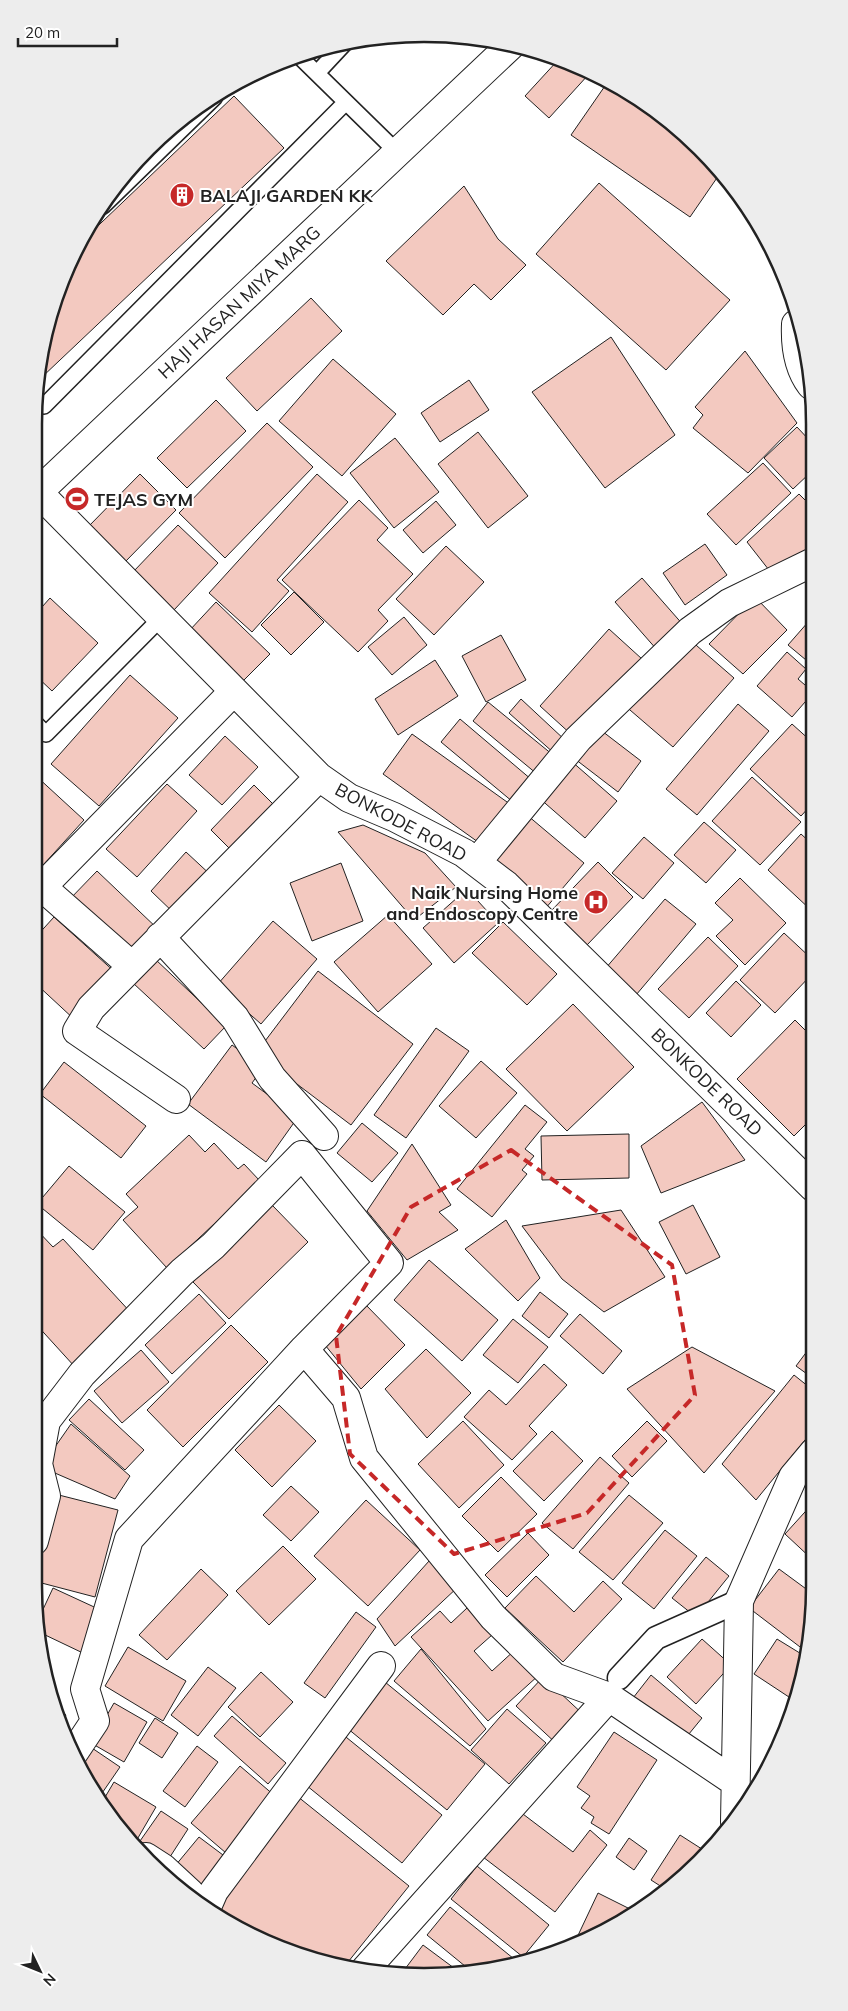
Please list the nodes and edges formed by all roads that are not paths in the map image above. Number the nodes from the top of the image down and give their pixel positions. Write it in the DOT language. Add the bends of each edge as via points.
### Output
graph roads {
  1 [pos="504,51"];
  2 [pos="336,53"];
  3 [pos="305,62"];
  4 [pos="317,73"];
  5 [pos="345,103"];
  6 [pos="183,128"];
  7 [pos="397,152"];
  8 [pos="134,176"];
  9 [pos="795,337"];
  10 [pos="800,359"];
  11 [pos="43,405"];
  12 [pos="42,485"];
  13 [pos="42,499"];
  14 [pos="806,566"];
  15 [pos="162,618"];
  16 [pos="234,691"];
  17 [pos="42,730"];
  18 [pos="319,777"];
  19 [pos="477,862"];
  20 [pos="42,883"];
  21 [pos="42,892"];
  22 [pos="160,937"];
  23 [pos="132,966"];
  24 [pos="176,1099"];
  25 [pos="324,1136"];
  26 [pos="806,1180"];
  27 [pos="304,1349"];
  28 [pos="42,1442"];
  29 [pos="806,1462"];
  30 [pos="42,1480"];
  31 [pos="42,1511"];
  32 [pos="739,1601"];
  33 [pos="381,1666"];
  34 [pos="614,1688"];
  35 [pos="78,1747"];
  36 [pos="735,1782"];
  37 [pos="735,1808"];
  38 [pos="209,1902"];
  39 [pos="370,1964"];
  1 -- 7 [label="street, HAJI HASAN MIYA MARG"];
  2 -- 4 [label="lane"];
  3 -- 4 [label="lane"];
  4 -- 5 [label="lane"];
  5 -- 7 [label="lane"];
  5 -- 11 [label="lane"];
  6 -- 8 [label="lane"];
  7 -- 12 [label="street, HAJI HASAN MIYA MARG"];
  9 -- 10 [label="street"];
  13 -- 15 [label="street, BONKODE ROAD"];
  14 -- 19 [label="street" via="729,603 690,631 578,739"];
  15 -- 16 [label="street, BONKODE ROAD"];
  15 -- 17 [label="lane" via="46,734"];
  16 -- 18 [label="street, BONKODE ROAD"];
  16 -- 20 [label="street"];
  18 -- 19 [label="street, BONKODE ROAD" via="349,798 394,817"];
  18 -- 22 [label="street"];
  19 -- 26 [label="street, BONKODE ROAD" via="506,885"];
  21 -- 23 [label="street"];
  22 -- 23 [label="street"];
  22 -- 25 [label="street" via="235,1018 272,1078"];
  23 -- 24 [label="street" via="91,1008 78,1031"];
  27 -- 28 [label="street" via="389,1263 302,1155 82,1374 46,1421"];
  27 -- 34 [label="street" via="346,1398 364,1458 493,1617 554,1677"];
  27 -- 35 [label="street" via="129,1538 86,1689 95,1721"];
  29 -- 32 [label="street" via="793,1477"];
  30 -- 31 [label="street" via="46,1496"];
  32 -- 34 [label="street" via="656,1638"];
  32 -- 36 [label="street"];
  33 -- 38 [label="street" via="214,1891"];
  34 -- 36 [label="street"];
  34 -- 39 [label="street"];
  36 -- 37 [label="street"];
}
